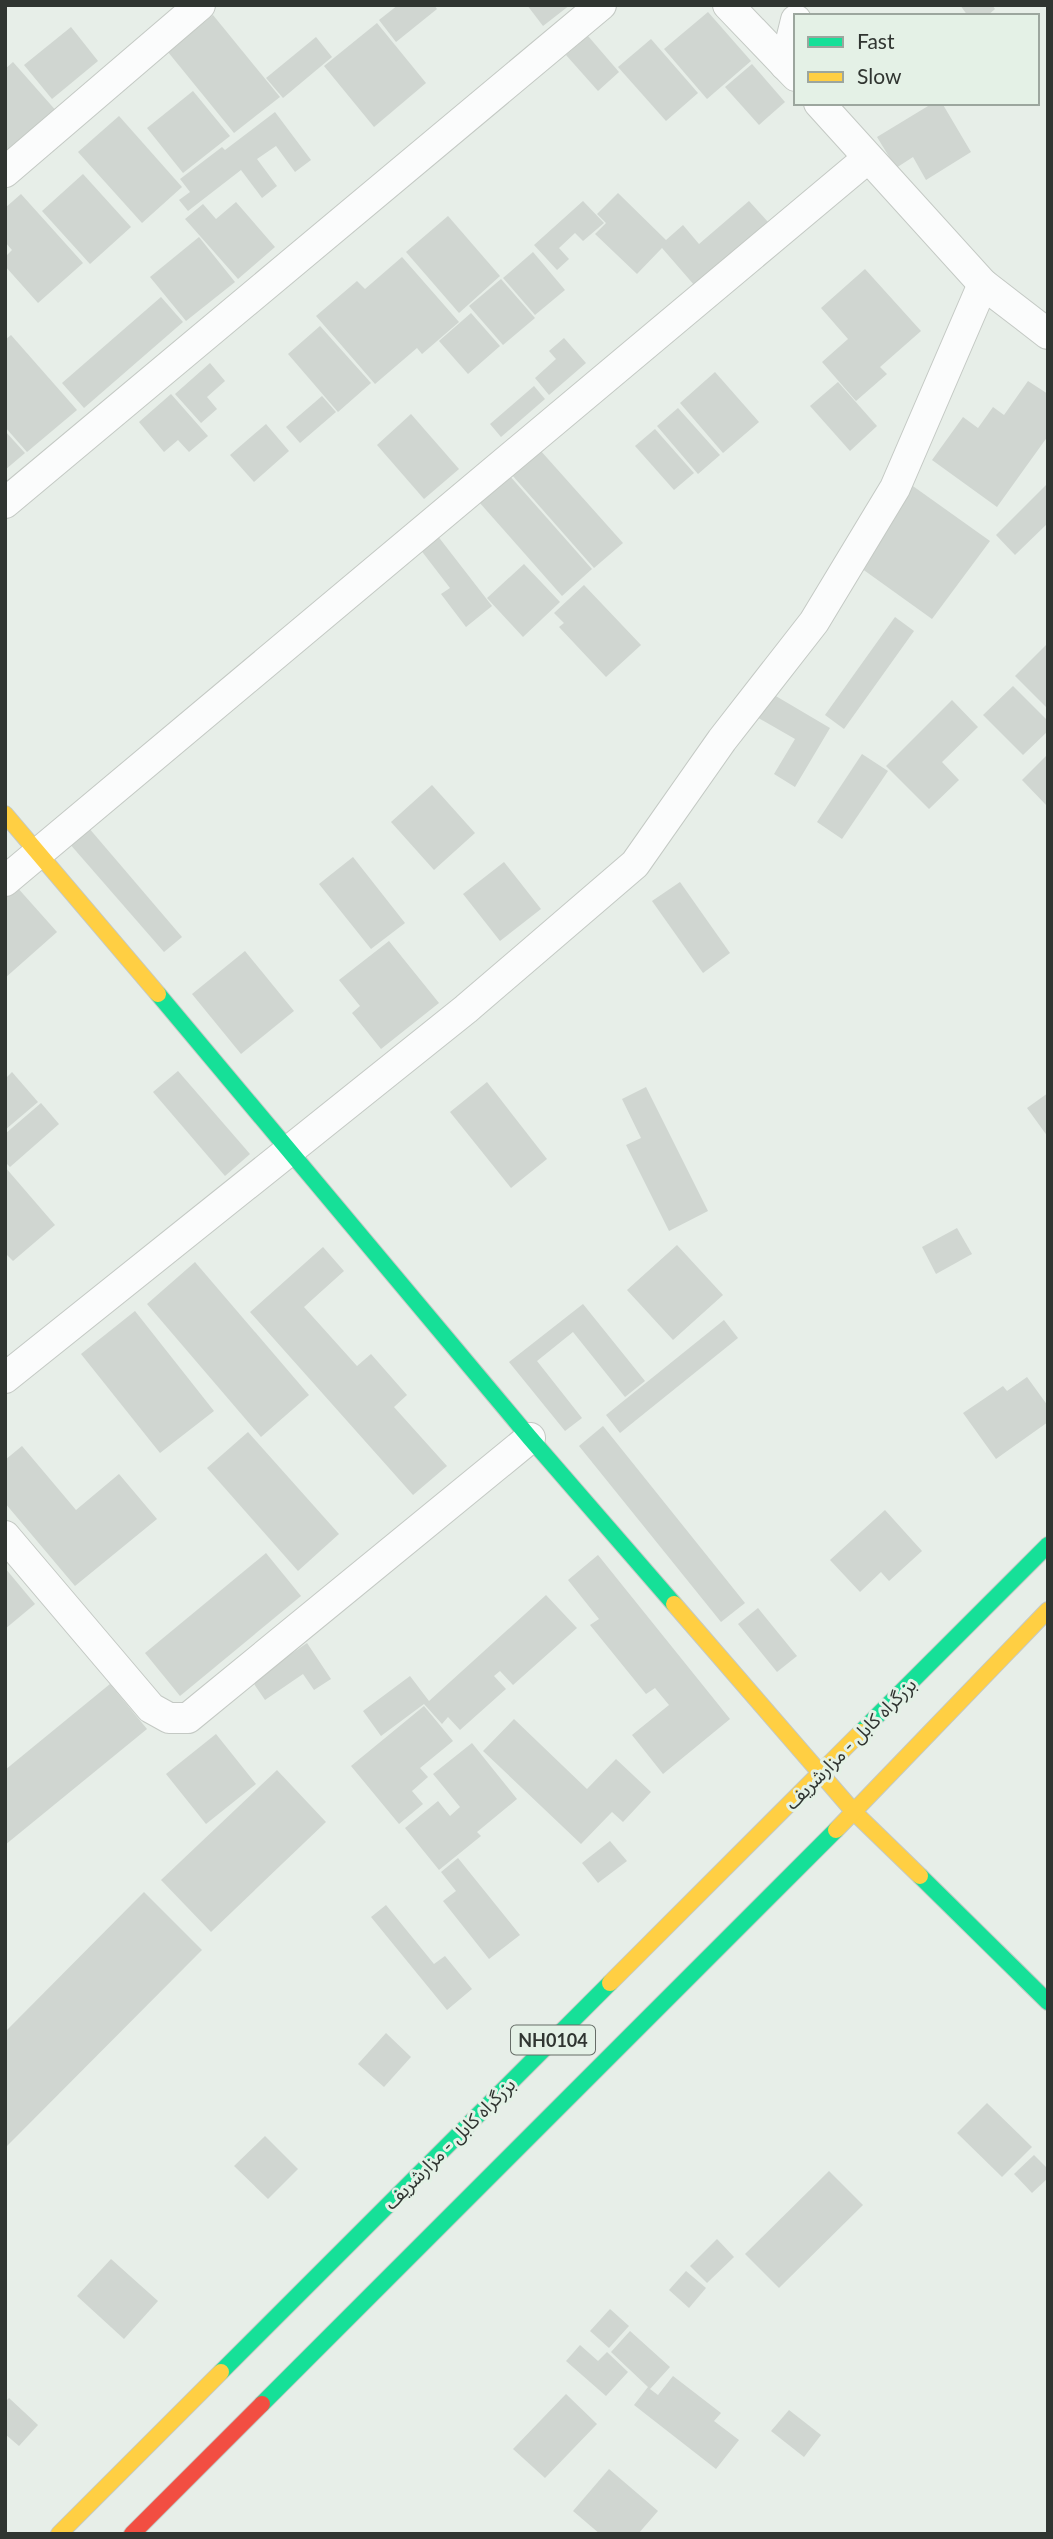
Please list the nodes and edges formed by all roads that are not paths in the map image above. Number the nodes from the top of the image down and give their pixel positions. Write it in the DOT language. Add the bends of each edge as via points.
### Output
graph roads {
  1 [pos="200,5"];
  2 [pos="601,5"];
  3 [pos="728,5"];
  4 [pos="794,36"];
  5 [pos="790,71"];
  6 [pos="822,105"];
  7 [pos="868,158"];
  8 [pos="5,172"];
  9 [pos="982,284"];
  10 [pos="1048,334"];
  11 [pos="5,503"];
  12 [pos="5,814"];
  13 [pos="38,853"];
  14 [pos="5,881"];
  15 [pos="289,1149"];
  16 [pos="5,1378"];
  17 [pos="530,1438"];
  18 [pos="5,1536"];
  19 [pos="1048,1545"];
  20 [pos="1048,1610"];
  21 [pos="820,1773"];
  22 [pos="854,1812"];
  23 [pos="1048,2002"];
  24 [pos="59,2534"];
  25 [pos="132,2534"];
  1 -- 8 [label="street"];
  2 -- 11 [label="street"];
  3 -- 5 [label="street"];
  4 -- 5 [label="street"];
  6 -- 7 [label="street"];
  7 -- 9 [label="street"];
  7 -- 13 [label="street"];
  9 -- 10 [label="street"];
  9 -- 15 [label="street" via="895,488 814,622 722,740 635,864 466,1009"];
  12 -- 13 [label="main road"];
  13 -- 14 [label="street"];
  13 -- 15 [label="main road"];
  15 -- 16 [label="street"];
  15 -- 17 [label="main road"];
  17 -- 18 [label="street" via="188,1718 169,1718 151,1708"];
  17 -- 21 [label="main road"];
  19 -- 21 [label="main road, بزرگراه کابل - مزارشریف / NH0104"];
  20 -- 22 [label="main road, NH0104"];
  21 -- 22 [label="main road"];
  21 -- 24 [label="main road, بزرگراه کابل - مزارشریف / NH0104"];
  22 -- 23 [label="main road"];
  22 -- 25 [label="main road, NH0104"];
}
